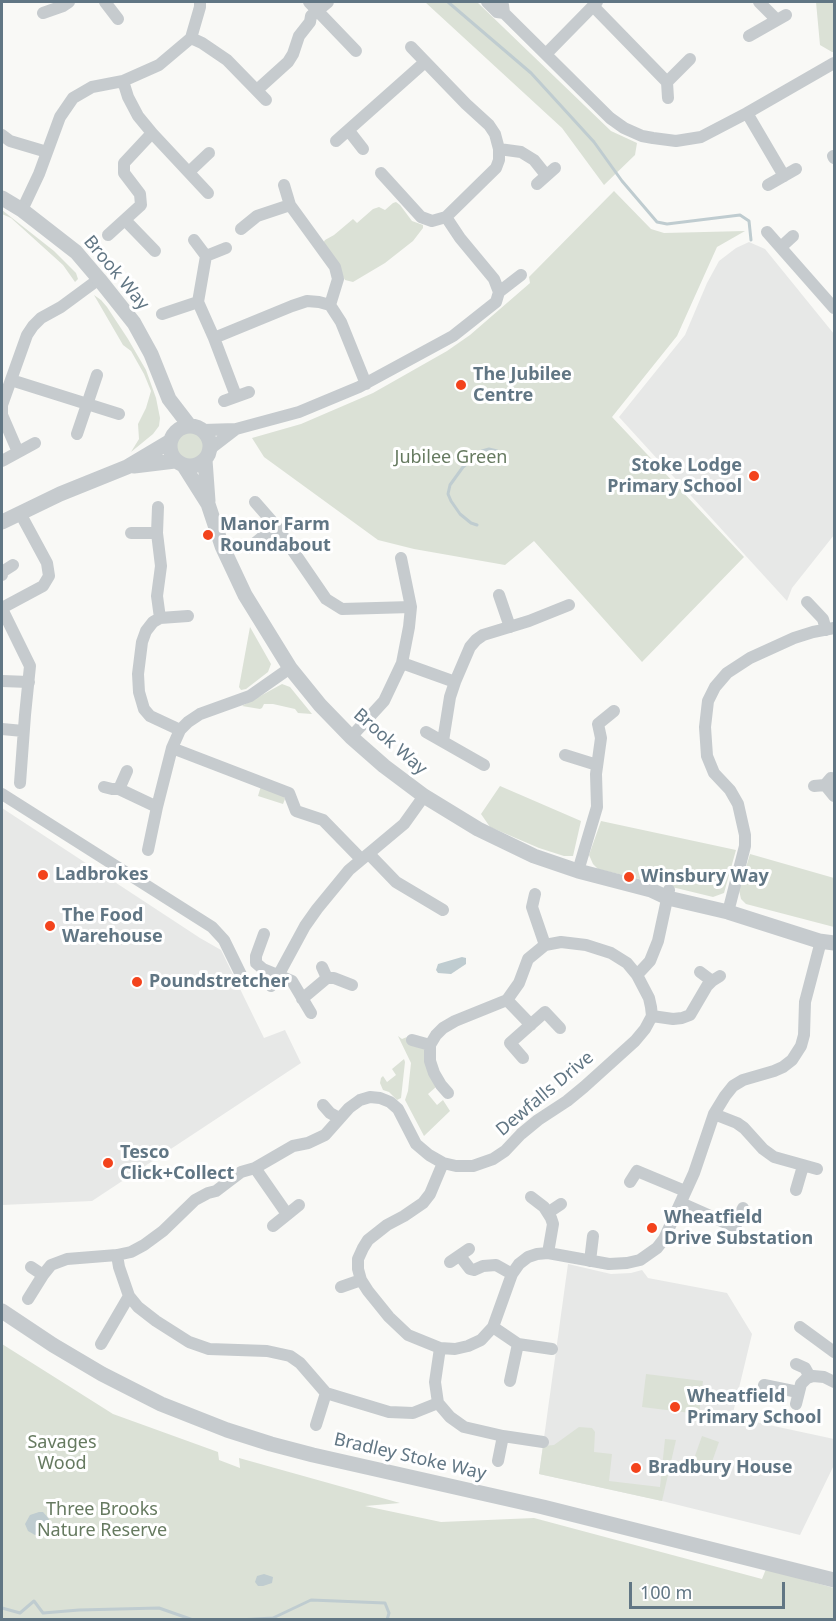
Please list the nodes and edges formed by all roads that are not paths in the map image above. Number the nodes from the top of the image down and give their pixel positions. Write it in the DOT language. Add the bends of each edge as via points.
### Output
graph roads {
  1 [pos="69,2"];
  2 [pos="105,2"];
  3 [pos="200,2"];
  4 [pos="487,2"];
  5 [pos="759,2"];
  6 [pos="318,4"];
  7 [pos="595,4"];
  8 [pos="502,7"];
  9 [pos="43,14"];
  10 [pos="118,19"];
  11 [pos="749,36"];
  12 [pos="191,38"];
  13 [pos="411,47"];
  14 [pos="356,51"];
  15 [pos="546,54"];
  16 [pos="690,59"];
  17 [pos="425,62"];
  18 [pos="834,63"];
  19 [pos="123,81"];
  20 [pos="666,82"];
  21 [pos="257,90"];
  22 [pos="668,98"];
  23 [pos="266,100"];
  24 [pos="747,114"];
  25 [pos="349,131"];
  26 [pos="153,133"];
  27 [pos="2,135"];
  28 [pos="336,141"];
  29 [pos="363,149"];
  30 [pos="499,149"];
  31 [pos="47,152"];
  32 [pos="209,153"];
  33 [pos="795,169"];
  34 [pos="190,171"];
  35 [pos="381,173"];
  36 [pos="546,176"];
  37 [pos="784,176"];
  38 [pos="284,185"];
  39 [pos="768,185"];
  40 [pos="208,193"];
  41 [pos="2,198"];
  42 [pos="290,206"];
  43 [pos="22,210"];
  44 [pos="446,217"];
  45 [pos="125,220"];
  46 [pos="241,228"];
  47 [pos="767,232"];
  48 [pos="108,235"];
  49 [pos="793,236"];
  50 [pos="194,240"];
  51 [pos="781,247"];
  52 [pos="226,248"];
  53 [pos="155,251"];
  54 [pos="206,256"];
  55 [pos="521,275"];
  56 [pos="99,279"];
  57 [pos="499,292"];
  58 [pos="198,302"];
  59 [pos="330,305"];
  60 [pos="834,308"];
  61 [pos="162,314"];
  62 [pos="214,338"];
  63 [pos="97,375"];
  64 [pos="11,380"];
  65 [pos="366,384"];
  66 [pos="249,392"];
  67 [pos="236,396"];
  68 [pos="169,399"];
  69 [pos="224,401"];
  70 [pos="87,404"];
  71 [pos="119,414"];
  72 [pos="196,428"];
  73 [pos="236,429"];
  74 [pos="77,434"];
  75 [pos="171,438"];
  76 [pos="35,443"];
  77 [pos="18,452"];
  78 [pos="207,455"];
  79 [pos="2,461"];
  80 [pos="180,463"];
  81 [pos="127,467"];
  82 [pos="255,502"];
  83 [pos="208,504"];
  84 [pos="158,507"];
  85 [pos="20,513"];
  86 [pos="2,522"];
  87 [pos="276,526"];
  88 [pos="131,533"];
  89 [pos="157,533"];
  90 [pos="249,548"];
  91 [pos="401,558"];
  92 [pos="13,565"];
  93 [pos="2,575"];
  94 [pos="500,595"];
  95 [pos="807,602"];
  96 [pos="569,605"];
  97 [pos="411,607"];
  98 [pos="2,609"];
  99 [pos="188,616"];
  100 [pos="160,618"];
  101 [pos="510,627"];
  102 [pos="830,629"];
  103 [pos="402,663"];
  104 [pos="290,668"];
  105 [pos="2,681"];
  106 [pos="29,682"];
  107 [pos="455,682"];
  108 [pos="614,711"];
  109 [pos="2,729"];
  110 [pos="180,730"];
  111 [pos="23,731"];
  112 [pos="426,732"];
  113 [pos="351,737"];
  114 [pos="443,741"];
  115 [pos="172,748"];
  116 [pos="566,755"];
  117 [pos="484,765"];
  118 [pos="597,765"];
  119 [pos="127,771"];
  120 [pos="20,783"];
  121 [pos="823,783"];
  122 [pos="104,787"];
  123 [pos="119,789"];
  124 [pos="2,794"];
  125 [pos="424,796"];
  126 [pos="834,796"];
  127 [pos="157,807"];
  128 [pos="148,850"];
  129 [pos="365,856"];
  130 [pos="578,871"];
  131 [pos="535,894"];
  132 [pos="668,894"];
  133 [pos="729,908"];
  134 [pos="443,910"];
  135 [pos="264,934"];
  136 [pos="825,937"];
  137 [pos="545,945"];
  138 [pos="700,972"];
  139 [pos="279,974"];
  140 [pos="638,975"];
  141 [pos="245,983"];
  142 [pos="352,985"];
  143 [pos="271,986"];
  144 [pos="302,999"];
  145 [pos="507,1000"];
  146 [pos="311,1013"];
  147 [pos="651,1016"];
  148 [pos="531,1025"];
  149 [pos="560,1028"];
  150 [pos="412,1040"];
  151 [pos="430,1045"];
  152 [pos="523,1058"];
  153 [pos="448,1093"];
  154 [pos="323,1105"];
  155 [pos="714,1114"];
  156 [pos="339,1119"];
  157 [pos="444,1163"];
  158 [pos="803,1166"];
  159 [pos="255,1168"];
  160 [pos="817,1169"];
  161 [pos="630,1182"];
  162 [pos="796,1190"];
  163 [pos="531,1197"];
  164 [pos="683,1197"];
  165 [pos="561,1204"];
  166 [pos="299,1205"];
  167 [pos="743,1208"];
  168 [pos="549,1212"];
  169 [pos="287,1214"];
  170 [pos="273,1226"];
  171 [pos="593,1236"];
  172 [pos="548,1253"];
  173 [pos="117,1255"];
  174 [pos="460,1256"];
  175 [pos="590,1261"];
  176 [pos="31,1267"];
  177 [pos="512,1274"];
  178 [pos="43,1275"];
  179 [pos="361,1280"];
  180 [pos="341,1287"];
  181 [pos="129,1296"];
  182 [pos="28,1299"];
  183 [pos="2,1311"];
  184 [pos="493,1327"];
  185 [pos="800,1327"];
  186 [pos="100,1344"];
  187 [pos="518,1344"];
  188 [pos="440,1348"];
  189 [pos="552,1349"];
  190 [pos="834,1352"];
  191 [pos="796,1364"];
  192 [pos="810,1377"];
  193 [pos="510,1381"];
  194 [pos="834,1382"];
  195 [pos="764,1385"];
  196 [pos="326,1393"];
  197 [pos="438,1403"];
  198 [pos="316,1425"];
  199 [pos="503,1436"];
  200 [pos="543,1442"];
  201 [pos="498,1461"];
  202 [pos="834,1580"];
  1 -- 9 [label="street"];
  2 -- 10 [label="street"];
  3 -- 12 [label="street"];
  4 -- 8 [label="street" via="497,12"];
  5 -- 11 [label="street" via="781,17"];
  6 -- 14 [label="street"];
  6 -- 21 [label="street" via="288,62"];
  7 -- 15 [label="street"];
  7 -- 20 [label="street"];
  8 -- 15 [label="street"];
  12 -- 19 [label="street" via="159,65"];
  12 -- 21 [label="street" via="227,60"];
  13 -- 17 [label="street"];
  15 -- 24 [label="street" via="610,118 642,136 676,141 701,137"];
  16 -- 20 [label="street"];
  17 -- 25 [label="street"];
  17 -- 30 [label="street" via="489,125"];
  18 -- 24 [label="street"];
  19 -- 26 [label="street" via="138,116"];
  19 -- 31 [label="street" via="92,87 73,98 60,117"];
  20 -- 22 [label="street"];
  21 -- 23 [label="street"];
  24 -- 37 [label="street"];
  25 -- 28 [label="street"];
  25 -- 29 [label="street"];
  26 -- 34 [label="street"];
  26 -- 45 [label="street" via="124,163 124,173 140,194 141,205"];
  27 -- 31 [label="street"];
  30 -- 36 [label="street" via="521,152 534,160"];
  30 -- 44 [label="street" via="496,168"];
  31 -- 43 [label="street"];
  32 -- 34 [label="street"];
  33 -- 37 [label="street"];
  34 -- 40 [label="street"];
  35 -- 44 [label="street" via="421,216 432,221"];
  37 -- 39 [label="street"];
  38 -- 42 [label="street"];
  41 -- 43 [label="street, Brook Way"];
  42 -- 46 [label="street" via="257,216"];
  42 -- 59 [label="street" via="335,267 338,279"];
  43 -- 56 [label="street, Brook Way" via="76,252"];
  44 -- 57 [label="street" via="494,279"];
  45 -- 48 [label="street"];
  45 -- 53 [label="street"];
  47 -- 51 [label="street"];
  49 -- 51 [label="street"];
  50 -- 54 [label="street"];
  51 -- 60 [label="street"];
  52 -- 54 [label="street"];
  54 -- 58 [label="street"];
  55 -- 57 [label="street"];
  56 -- 64 [label="street" via="33,326"];
  56 -- 68 [label="street, Brook Way" via="134,323"];
  57 -- 65 [label="street" via="496,302 453,336"];
  58 -- 61 [label="street"];
  58 -- 62 [label="street"];
  59 -- 62 [label="street" via="307,301"];
  59 -- 65 [label="street"];
  62 -- 67 [label="street"];
  63 -- 70 [label="street"];
  64 -- 70 [label="street"];
  64 -- 77 [label="street" via="2,415"];
  65 -- 73 [label="street" via="298,412"];
  66 -- 67 [label="street"];
  67 -- 69 [label="street"];
  68 -- 72 [label="street, Brook Way"];
  68 -- 75 [label="street, Brook Way"];
  70 -- 71 [label="street"];
  70 -- 74 [label="street"];
  72 -- 73 [label="street"];
  72 -- 75 [label="street" via="183,427"];
  72 -- 78 [label="street" via="210,442"];
  73 -- 78 [label="street"];
  75 -- 80 [label="street" via="169,449"];
  75 -- 81 [label="street"];
  76 -- 77 [label="street"];
  77 -- 79 [label="street"];
  78 -- 80 [label="street" via="199,465"];
  78 -- 83 [label="street, Brook Way"];
  80 -- 81 [label="street"];
  80 -- 83 [label="street, Brook Way"];
  81 -- 85 [label="street"];
  82 -- 87 [label="street"];
  83 -- 104 [label="street, Brook Way" via="242,589"];
  84 -- 89 [label="street"];
  85 -- 86 [label="street"];
  85 -- 98 [label="street" via="48,563 49,576 43,586"];
  87 -- 90 [label="street"];
  87 -- 97 [label="street" via="326,599 342,609"];
  88 -- 89 [label="street"];
  89 -- 100 [label="street" via="161,558 157,596"];
  91 -- 97 [label="street"];
  92 -- 93 [label="street"];
  94 -- 101 [label="street"];
  95 -- 102 [label="street" via="823,609 823,619"];
  96 -- 101 [label="street"];
  97 -- 103 [label="street"];
  98 -- 106 [label="street" via="30,666"];
  99 -- 100 [label="street"];
  100 -- 110 [label="street" via="146,631 142,642 140,701 150,716"];
  101 -- 107 [label="street" via="476,640"];
  102 -- 133 [label="street" via="794,638 738,665 715,687 708,702 707,756 714,773 738,804 745,835"];
  103 -- 107 [label="street"];
  103 -- 113 [label="street" via="384,701"];
  104 -- 110 [label="street" via="250,696 200,714"];
  104 -- 113 [label="street, Brook Way"];
  105 -- 106 [label="street"];
  106 -- 111 [label="street"];
  107 -- 114 [label="street"];
  108 -- 118 [label="street" via="592,722 601,738"];
  109 -- 111 [label="street"];
  110 -- 115 [label="street"];
  111 -- 120 [label="street"];
  112 -- 114 [label="street"];
  113 -- 125 [label="street, Brook Way"];
  114 -- 117 [label="street"];
  115 -- 127 [label="street"];
  115 -- 129 [label="street" via="289,793 296,811 323,820"];
  116 -- 118 [label="street"];
  118 -- 130 [label="street" via="597,807"];
  119 -- 123 [label="street"];
  121 -- 126 [label="street"];
  122 -- 123 [label="street"];
  123 -- 127 [label="street"];
  124 -- 141 [label="street" via="212,927 224,940"];
  125 -- 129 [label="street" via="404,824"];
  125 -- 130 [label="street, Brook Way" via="477,829 534,856"];
  127 -- 128 [label="street"];
  129 -- 134 [label="street" via="396,882"];
  129 -- 139 [label="street" via="317,909"];
  130 -- 132 [label="street, Brook Way"];
  131 -- 137 [label="street" via="532,907"];
  132 -- 133 [label="street, Brook Way"];
  132 -- 140 [label="street" via="658,941 650,961"];
  133 -- 136 [label="street, Brook Way"];
  135 -- 139 [label="street" via="256,963"];
  136 -- 155 [label="street" via="805,1002 801,1046 792,1060 774,1071 733,1086"];
  137 -- 140 [label="street" via="586,945 611,953"];
  137 -- 145 [label="street" via="528,959"];
  138 -- 147 [label="street" via="716,978 690,1015 673,1019"];
  139 -- 143 [label="street"];
  139 -- 144 [label="street" via="292,981"];
  140 -- 147 [label="street" via="649,998"];
  142 -- 144 [label="street" via="324,972"];
  144 -- 146 [label="street"];
  145 -- 148 [label="street"];
  145 -- 151 [label="street" via="443,1028"];
  147 -- 157 [label="street, Dewfalls Drive" via="635,1041 499,1155 473,1166"];
  148 -- 149 [label="street" via="545,1012"];
  148 -- 152 [label="street" via="510,1043"];
  150 -- 151 [label="street"];
  151 -- 153 [label="street" via="434,1073"];
  154 -- 156 [label="street"];
  155 -- 158 [label="street" via="737,1123 774,1157"];
  155 -- 164 [label="street"];
  156 -- 157 [label="street, Dewfalls Drive" via="360,1100 370,1097 390,1102 398,1109 416,1144"];
  156 -- 159 [label="street, Dewfalls Drive" via="325,1135 293,1146"];
  157 -- 179 [label="street" via="423,1203 378,1232 363,1248 358,1259"];
  158 -- 160 [label="street"];
  158 -- 162 [label="street"];
  159 -- 169 [label="street"];
  159 -- 173 [label="street, Dewfalls Drive" via="241,1172 216,1191 195,1200 144,1245"];
  161 -- 164 [label="street" via="638,1167"];
  163 -- 168 [label="street"];
  164 -- 167 [label="street" via="735,1232"];
  164 -- 175 [label="street" via="664,1239 640,1260"];
  165 -- 168 [label="street"];
  166 -- 169 [label="street"];
  168 -- 172 [label="street" via="553,1224"];
  169 -- 170 [label="street"];
  171 -- 175 [label="street"];
  172 -- 175 [label="street"];
  172 -- 177 [label="street" via="528,1257"];
  173 -- 178 [label="street, Dewfalls Drive" via="58,1262"];
  173 -- 181 [label="street"];
  174 -- 177 [label="street" via="470,1269 496,1265"];
  176 -- 178 [label="street"];
  177 -- 184 [label="street"];
  178 -- 182 [label="street"];
  179 -- 180 [label="street"];
  179 -- 188 [label="street" via="408,1335"];
  181 -- 186 [label="street"];
  181 -- 196 [label="street" via="156,1321 209,1350 290,1356"];
  183 -- 202 [label="street, Bradley Stoke Way" via="102,1374 161,1404 227,1430 313,1455"];
  184 -- 187 [label="street"];
  184 -- 188 [label="street" via="481,1340 468,1346"];
  185 -- 190 [label="street"];
  187 -- 189 [label="street"];
  187 -- 193 [label="street"];
  188 -- 197 [label="street" via="435,1382"];
  191 -- 192 [label="street" via="805,1368"];
  192 -- 194 [label="street"];
  192 -- 195 [label="street" via="801,1384 797,1398"];
  196 -- 197 [label="street" via="389,1412 413,1413"];
  196 -- 198 [label="street"];
  197 -- 199 [label="street" via="464,1427"];
  199 -- 200 [label="street"];
  199 -- 201 [label="street"];
}
